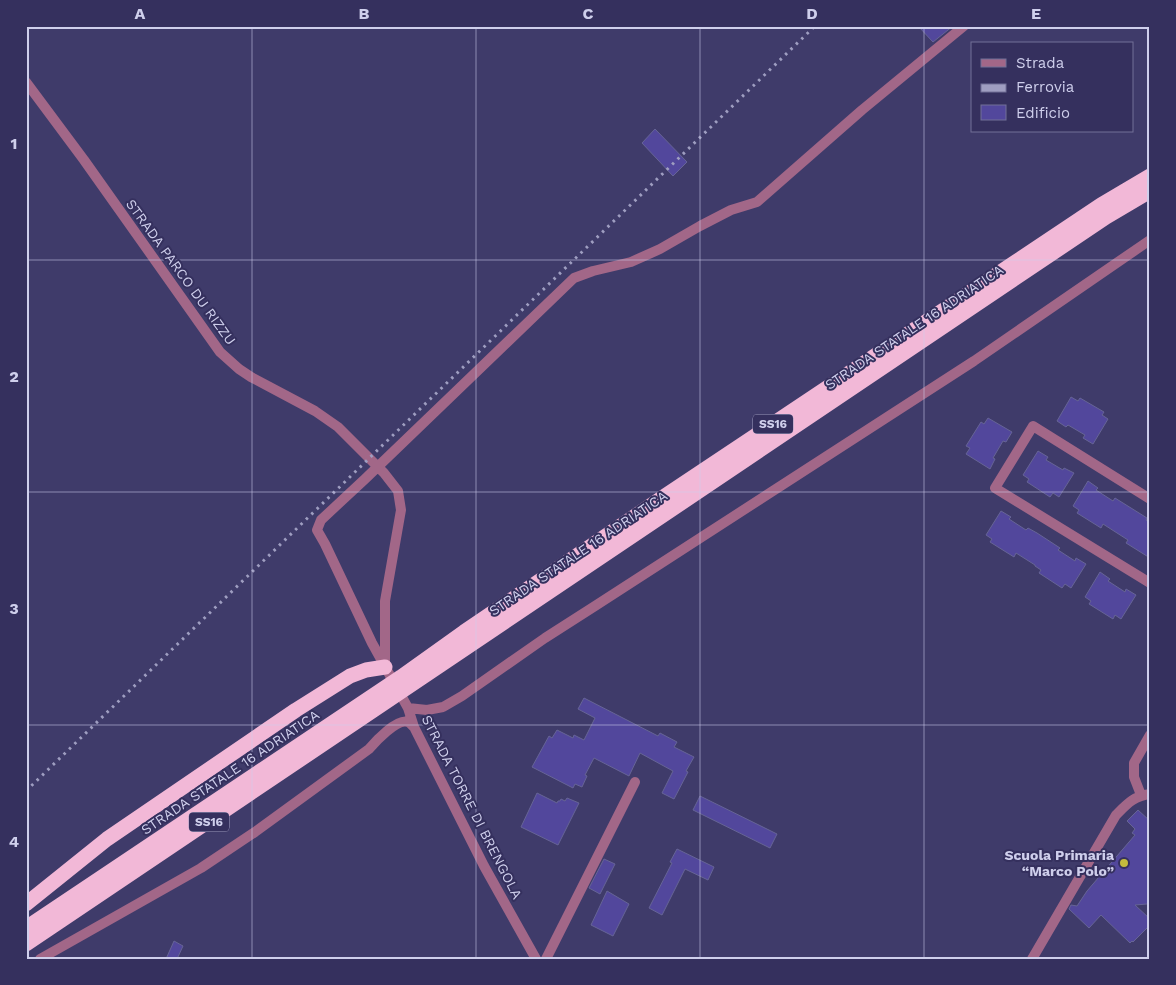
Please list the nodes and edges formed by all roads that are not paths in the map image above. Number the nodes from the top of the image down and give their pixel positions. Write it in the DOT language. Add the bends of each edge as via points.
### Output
graph roads {
  1 [pos="964,26"];
  2 [pos="26,82"];
  3 [pos="1150,176"];
  4 [pos="1150,191"];
  5 [pos="1150,240"];
  6 [pos="1150,499"];
  7 [pos="1150,583"];
  8 [pos="385,667"];
  9 [pos="405,682"];
  10 [pos="388,693"];
  11 [pos="408,708"];
  12 [pos="414,728"];
  13 [pos="1150,735"];
  14 [pos="635,782"];
  15 [pos="1145,794"];
  16 [pos="26,904"];
  17 [pos="26,928"];
  18 [pos="26,944"];
  19 [pos="40,959"];
  20 [pos="536,959"];
  21 [pos="546,959"];
  22 [pos="1032,959"];
  1 -- 8 [label="street, STRADA TORRE DI BRENGOLA" via="756,202 731,210 631,262 574,278 321,520 317,530"];
  2 -- 8 [label="street, STRADA PARCO DU RIZZU" via="220,352 251,377 338,427 398,491 401,510 385,601"];
  3 -- 9 [label="highway, STRADA STATALE 16 ADRIATICA / SS16" via="464,632"];
  4 -- 9 [label="highway, STRADA STATALE 16 ADRIATICA / SS16" via="1106,217"];
  5 -- 11 [label="street" via="974,361 462,696 443,707 427,710"];
  6 -- 7 [label="street" via="1033,426 995,488"];
  8 -- 11 [label="street, STRADA TORRE DI BRENGOLA"];
  8 -- 16 [label="highway" via="350,676 296,710 107,839"];
  9 -- 10 [label="highway, STRADA STATALE 16 ADRIATICA / SS16"];
  10 -- 17 [label="highway, STRADA STATALE 16 ADRIATICA / SS16"];
  10 -- 18 [label="highway, STRADA STATALE 16 ADRIATICA / SS16"];
  11 -- 12 [label="street, STRADA TORRE DI BRENGOLA"];
  12 -- 19 [label="street" via="408,722 396,725 369,749 231,849"];
  12 -- 20 [label="street, STRADA TORRE DI BRENGOLA" via="484,866"];
  13 -- 15 [label="street" via="1134,763 1134,777"];
  14 -- 21 [label="street"];
  15 -- 22 [label="street" via="1128,803 1116,815"];
}
